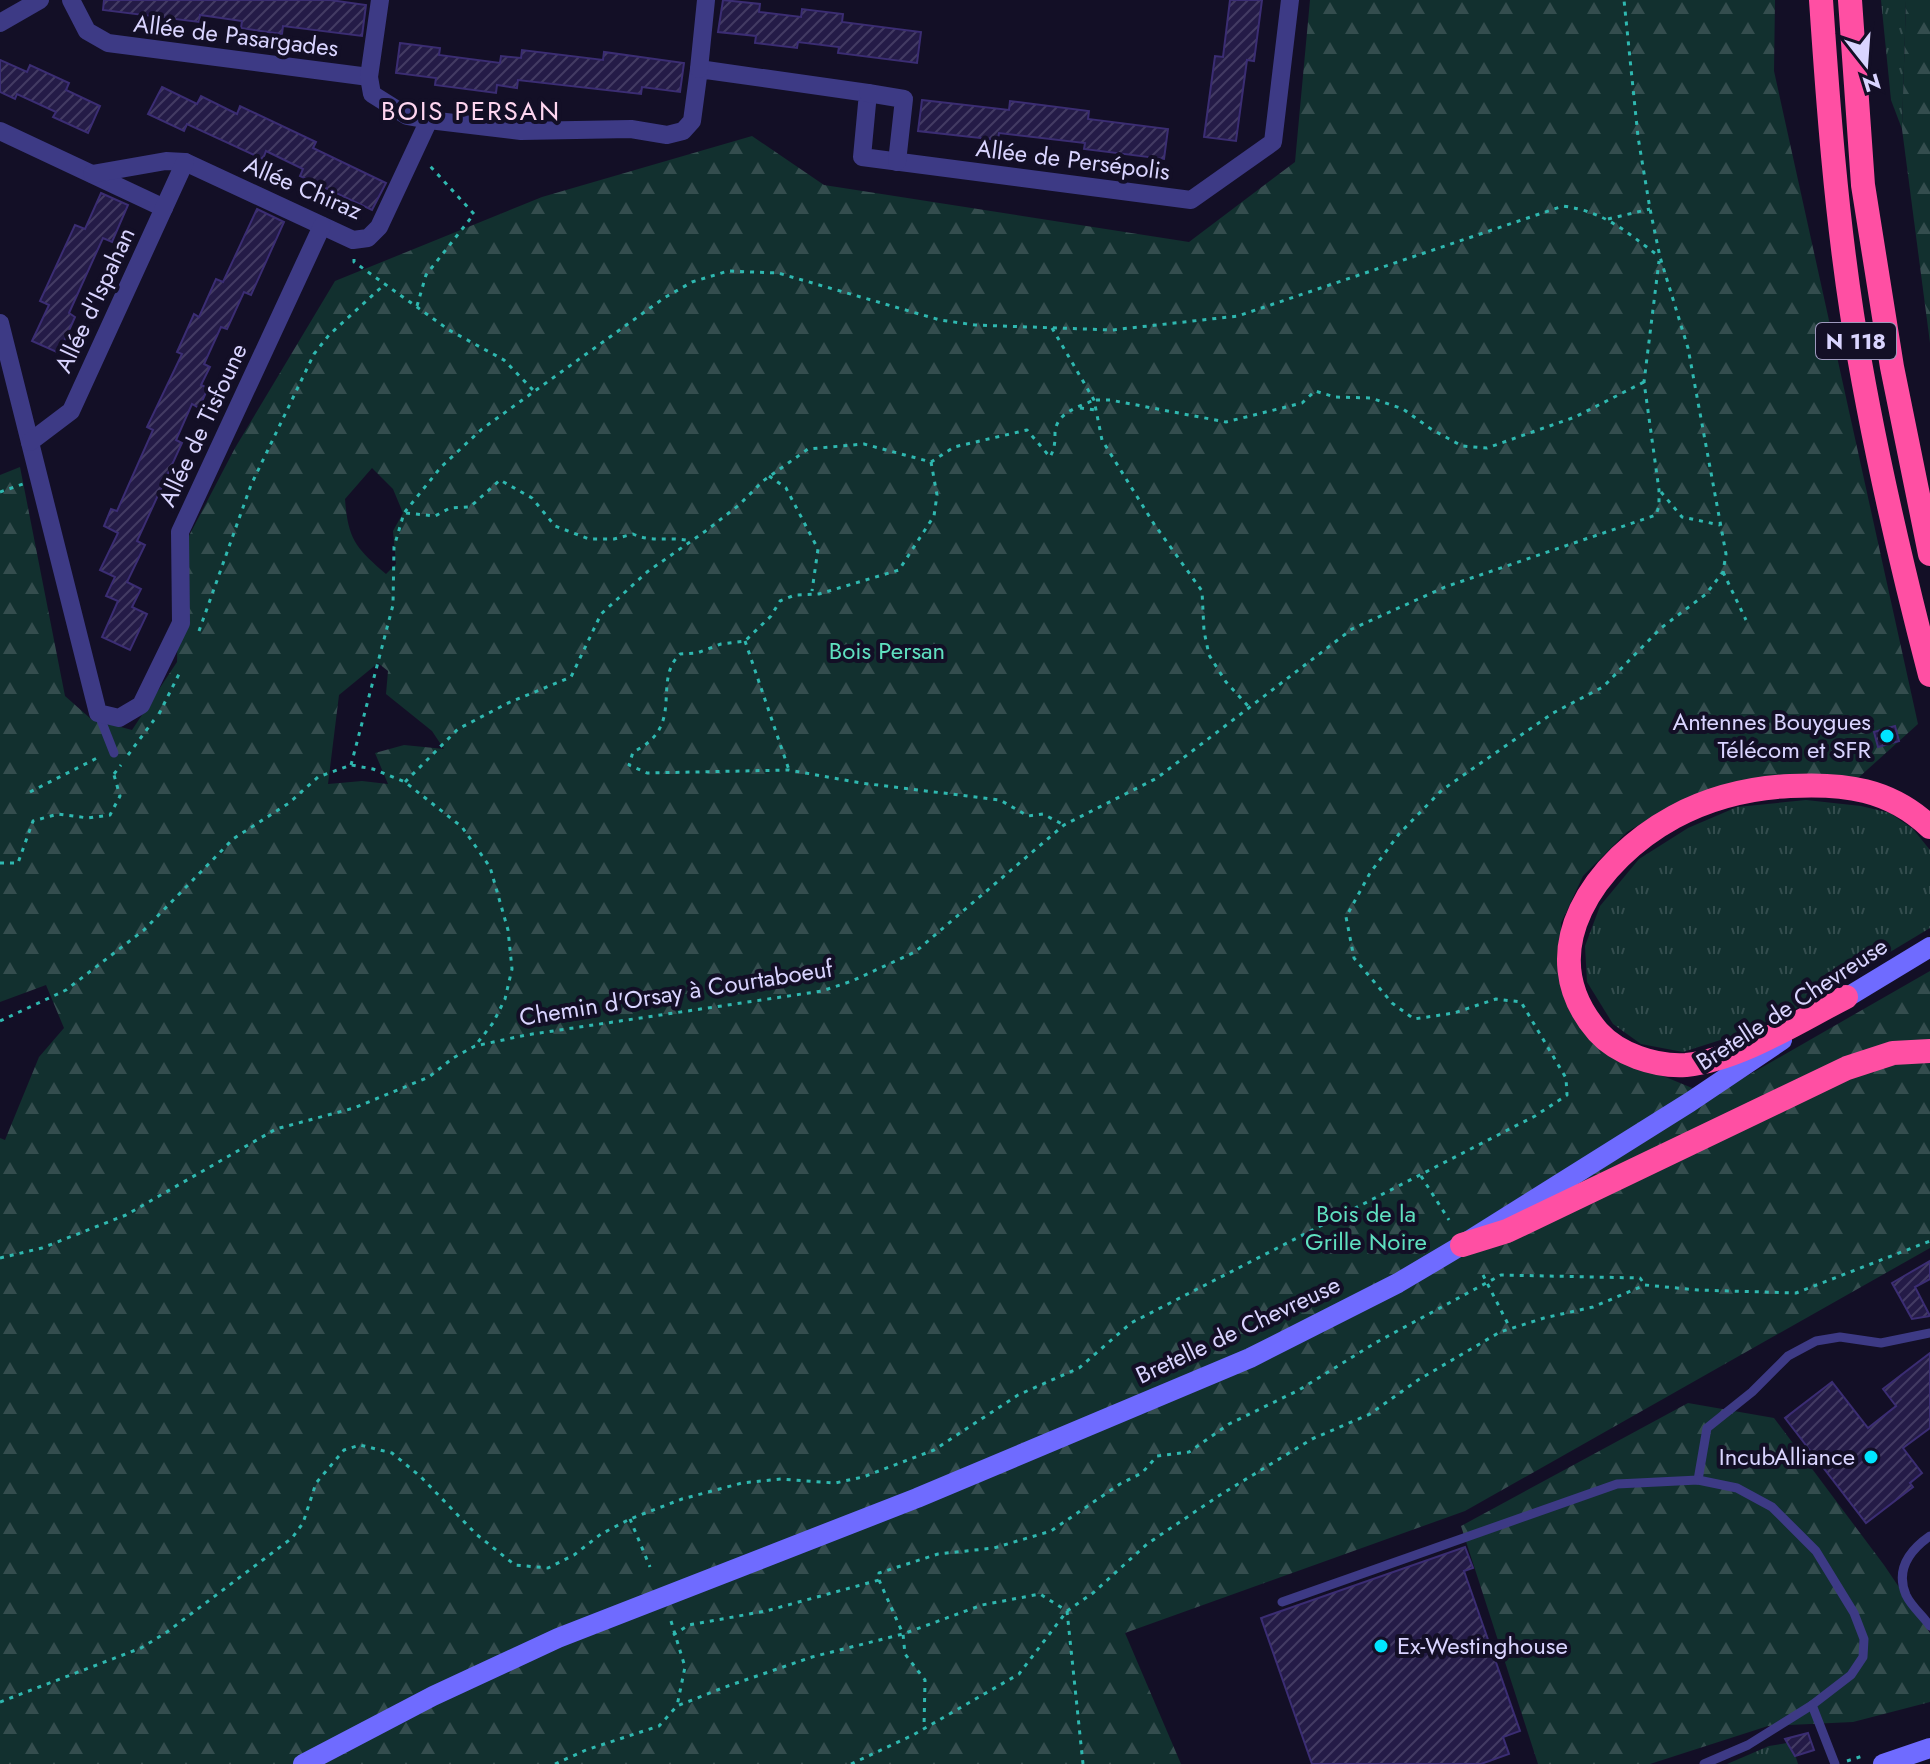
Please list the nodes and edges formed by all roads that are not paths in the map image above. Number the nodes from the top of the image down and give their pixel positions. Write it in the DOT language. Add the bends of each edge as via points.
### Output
graph roads {
  1 [pos="40,0"];
  2 [pos="71,0"];
  3 [pos="380,0"];
  4 [pos="706,0"];
  5 [pos="1290,0"];
  6 [pos="1821,0"];
  7 [pos="1850,0"];
  8 [pos="0,23"];
  9 [pos="699,69"];
  10 [pos="369,77"];
  11 [pos="868,93"];
  12 [pos="429,120"];
  13 [pos="0,131"];
  14 [pos="185,162"];
  15 [pos="897,162"];
  16 [pos="92,174"];
  17 [pos="164,208"];
  18 [pos="322,226"];
  19 [pos="0,323"];
  20 [pos="30,442"];
  21 [pos="1930,554"];
  22 [pos="1930,675"];
  23 [pos="98,713"];
  24 [pos="113,751"];
  25 [pos="1930,827"];
  26 [pos="1930,947"];
  27 [pos="1846,997"];
  28 [pos="1930,1051"];
  29 [pos="1462,1245"];
  30 [pos="1930,1333"];
  31 [pos="1698,1480"];
  32 [pos="1930,1536"];
  33 [pos="1282,1602"];
  34 [pos="1930,1626"];
  35 [pos="1812,1705"];
  36 [pos="1930,1748"];
  37 [pos="303,1764"];
  38 [pos="1704,1764"];
  39 [pos="1835,1764"];
  40 [pos="1883,1764"];
  1 -- 8 [label="street"];
  2 -- 10 [label="street, Allée de Pasargades" via="87,31 108,43"];
  3 -- 10 [label="street"];
  4 -- 9 [label="street"];
  5 -- 15 [label="street, Allée de Persépolis" via="1273,142 1191,200"];
  6 -- 22 [label="highway, N 118" via="1851,310 1894,539"];
  7 -- 21 [label="highway, N 118" via="1863,185"];
  9 -- 11 [label="street"];
  9 -- 12 [label="street" via="692,121 683,131 667,135 631,129 521,131"];
  10 -- 12 [label="street" via="372,94 407,116"];
  11 -- 15 [label="street, Allée de Persépolis" via="862,157"];
  11 -- 15 [label="street" via="904,99"];
  12 -- 18 [label="street, Allée Chiraz" via="379,227 368,238 353,240"];
  13 -- 16 [label="street"];
  14 -- 16 [label="street, Allée Chiraz"];
  14 -- 17 [label="street, Allée d'Ispahan"];
  14 -- 18 [label="street, Allée Chiraz"];
  16 -- 17 [label="street"];
  17 -- 20 [label="street, Allée d'Ispahan" via="71,411"];
  18 -- 23 [label="street, Allée de Tisfoune" via="180,532 181,623 141,705 119,718"];
  19 -- 20 [label="street"];
  20 -- 23 [label="street"];
  23 -- 24 [label="lane"];
  25 -- 27 [label="highway" via="1874,792 1812,785 1754,788 1712,800 1645,834 1621,856 1580,909 1567,957 1570,981 1590,1022 1607,1042 1651,1062 1683,1065 1712,1060"];
  26 -- 27 [label="main road, Bretelle de Chevreuse"];
  27 -- 29 [label="main road, Bretelle de Chevreuse"];
  28 -- 29 [label="highway" via="1893,1053 1847,1068 1507,1231"];
  29 -- 37 [label="main road, Bretelle de Chevreuse" via="1250,1358 917,1498 558,1638"];
  30 -- 31 [label="lane" via="1881,1343 1840,1337 1816,1341 1788,1356 1707,1428"];
  31 -- 33 [label="lane" via="1617,1484"];
  31 -- 35 [label="lane" via="1737,1488 1772,1507 1816,1551 1854,1613 1864,1639 1863,1657 1851,1675"];
  32 -- 34 [label="lane" via="1911,1549 1902,1571 1906,1595"];
  35 -- 38 [label="lane" via="1748,1745"];
  35 -- 39 [label="lane"];
  36 -- 40 [label="main road"];
}
